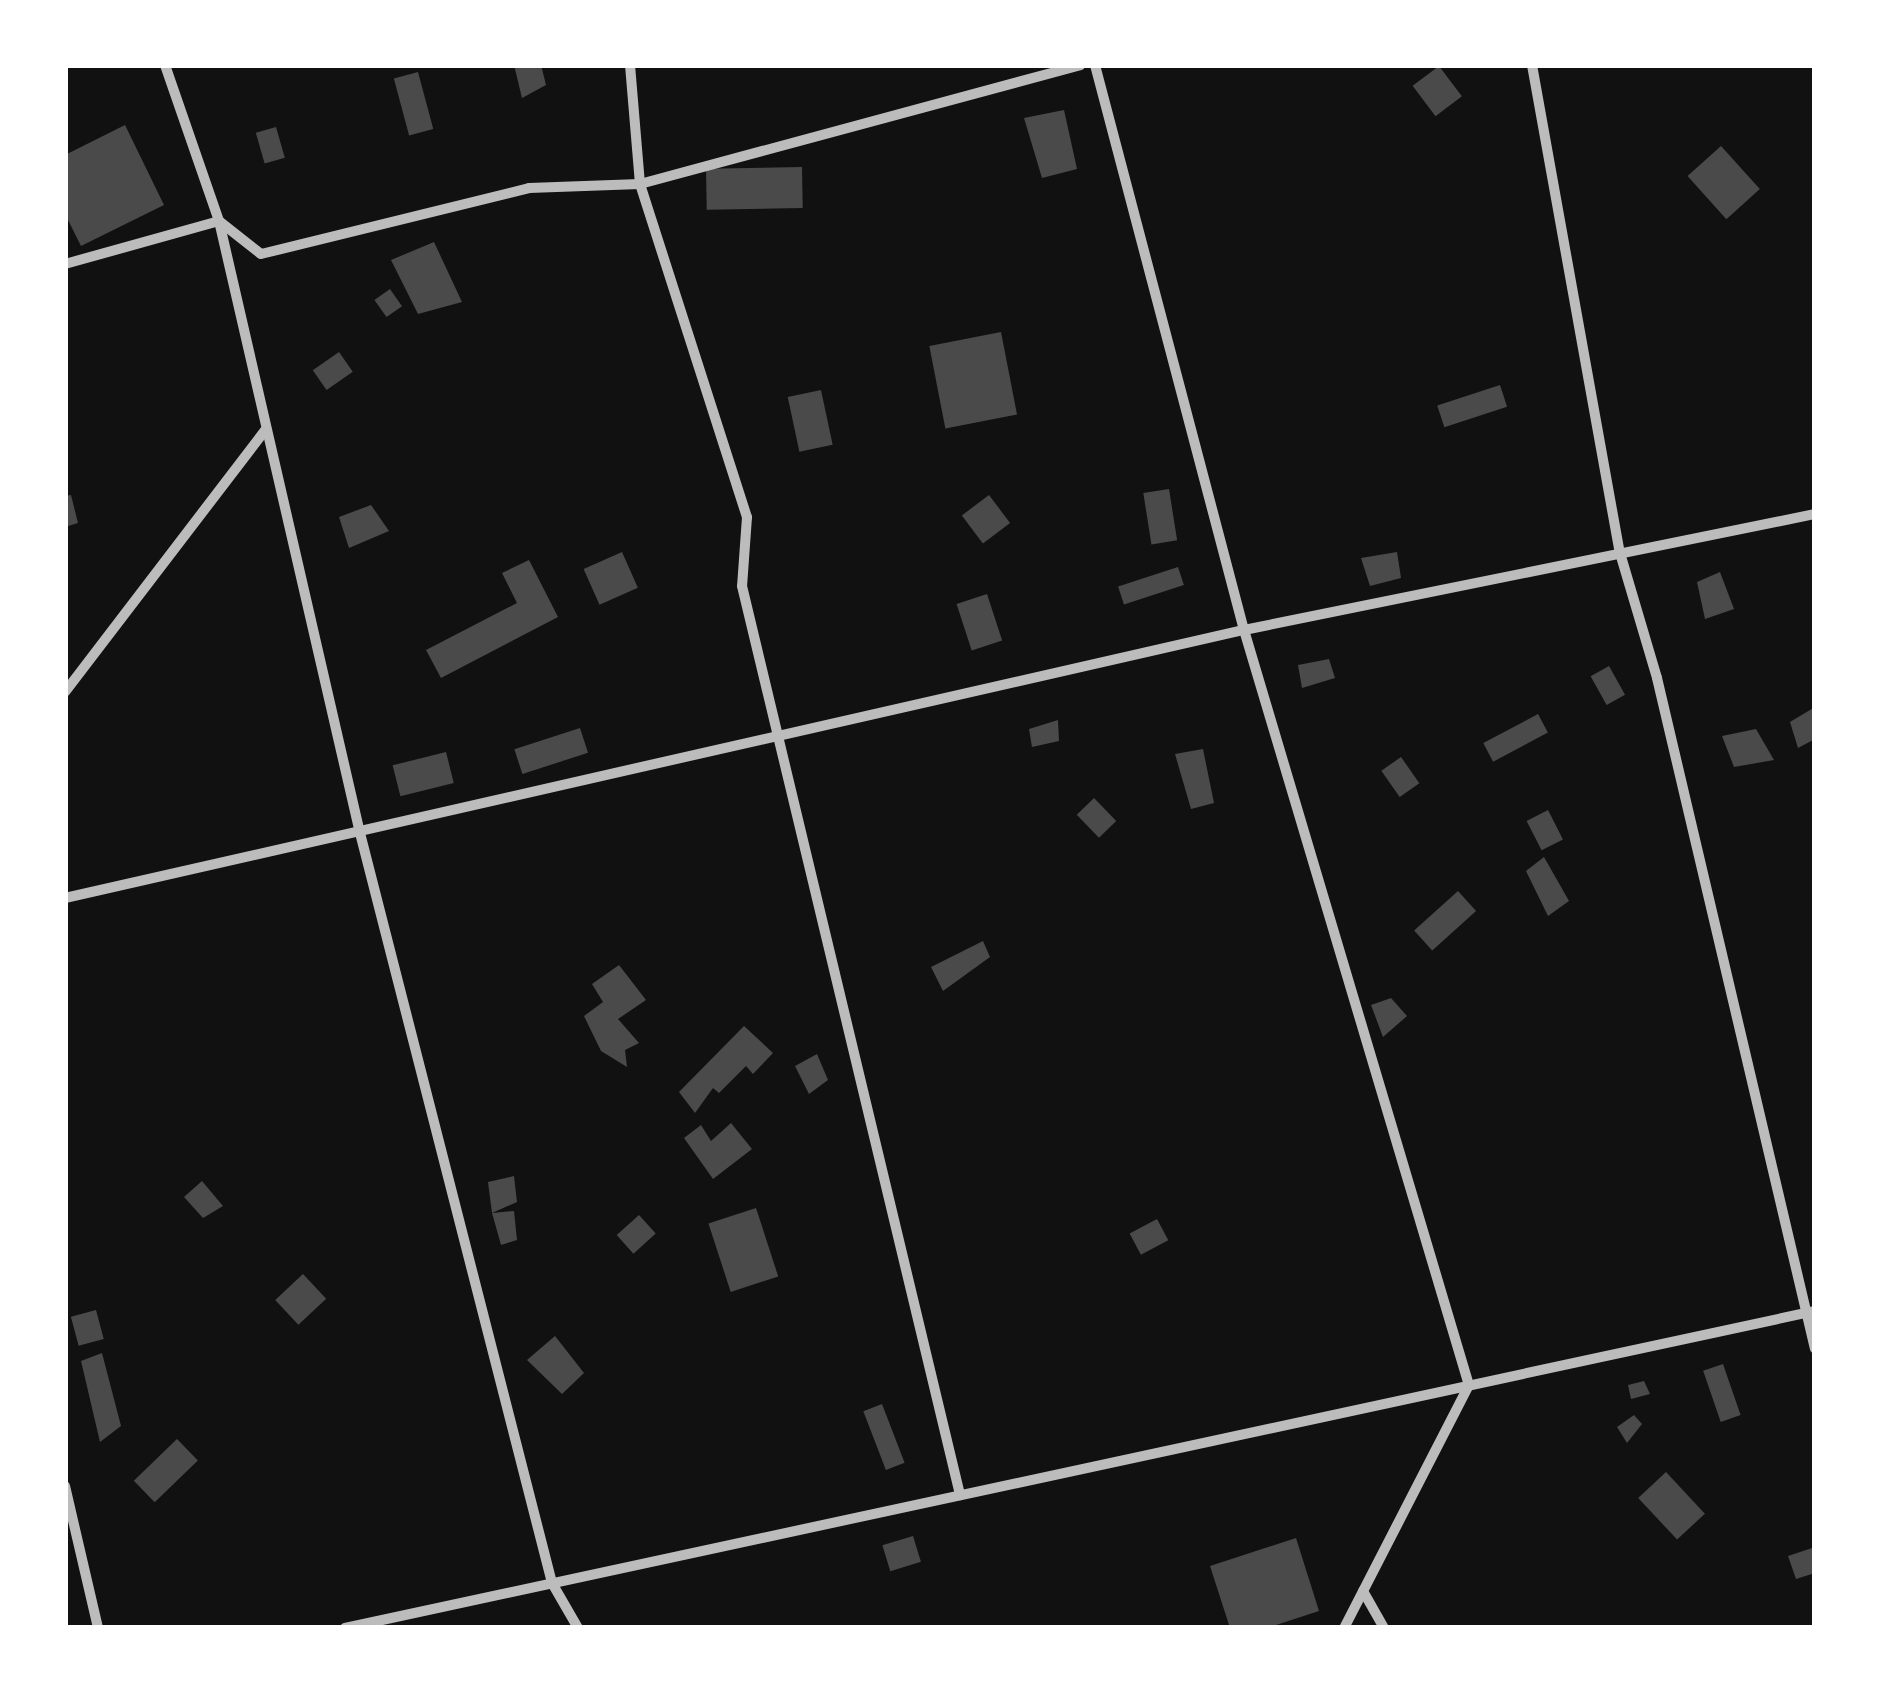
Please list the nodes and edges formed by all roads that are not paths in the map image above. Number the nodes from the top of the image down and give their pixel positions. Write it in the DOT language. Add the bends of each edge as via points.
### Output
graph roads {
  1 [pos="164,65"];
  2 [pos="630,65"];
  3 [pos="1080,65"];
  4 [pos="1095,65"];
  5 [pos="1532,65"];
  6 [pos="640,184"];
  7 [pos="219,221"];
  8 [pos="65,264"];
  9 [pos="265,430"];
  10 [pos="1815,514"];
  11 [pos="1620,552"];
  12 [pos="1244,630"];
  13 [pos="65,692"];
  14 [pos="776,740"];
  15 [pos="360,833"];
  16 [pos="65,898"];
  17 [pos="1809,1312"];
  18 [pos="1815,1350"];
  19 [pos="1470,1385"];
  20 [pos="65,1486"];
  21 [pos="960,1495"];
  22 [pos="552,1584"];
  23 [pos="1363,1591"];
  24 [pos="98,1628"];
  25 [pos="345,1628"];
  26 [pos="578,1628"];
  27 [pos="1344,1628"];
  28 [pos="1384,1628"];
  1 -- 7 [label="street"];
  2 -- 6 [label="street"];
  3 -- 6 [label="street"];
  4 -- 12 [label="street"];
  5 -- 11 [label="street"];
  6 -- 7 [label="street" via="529,188 261,254"];
  6 -- 14 [label="street" via="747,517 742,586"];
  7 -- 8 [label="street"];
  7 -- 9 [label="street"];
  9 -- 13 [label="street"];
  9 -- 15 [label="street"];
  10 -- 11 [label="street"];
  11 -- 12 [label="street"];
  11 -- 17 [label="street" via="1657,678"];
  12 -- 14 [label="street"];
  12 -- 19 [label="street"];
  14 -- 15 [label="street"];
  14 -- 21 [label="street"];
  15 -- 16 [label="street"];
  15 -- 22 [label="street"];
  17 -- 18 [label="street"];
  17 -- 19 [label="street"];
  19 -- 21 [label="street"];
  19 -- 23 [label="street"];
  20 -- 24 [label="street"];
  21 -- 22 [label="street"];
  22 -- 25 [label="street"];
  22 -- 26 [label="street"];
  23 -- 27 [label="street"];
  23 -- 28 [label="street"];
}
